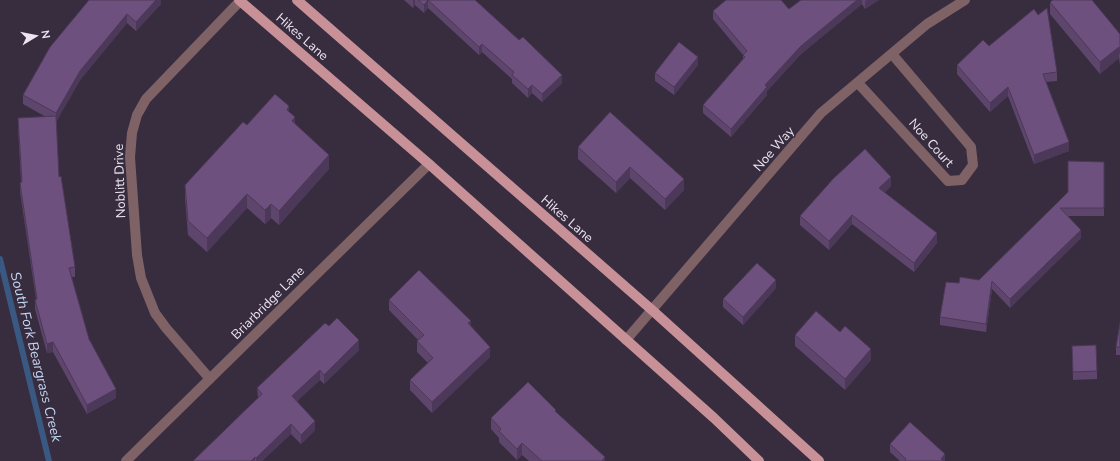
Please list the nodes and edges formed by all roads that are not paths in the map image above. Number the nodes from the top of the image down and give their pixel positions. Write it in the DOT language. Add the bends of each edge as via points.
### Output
graph roads {
  1 [pos="240,0"];
  2 [pos="296,0"];
  3 [pos="965,0"];
  4 [pos="892,54"];
  5 [pos="858,83"];
  6 [pos="429,164"];
  7 [pos="652,310"];
  8 [pos="626,340"];
  9 [pos="210,379"];
  10 [pos="126,461"];
  11 [pos="759,461"];
  12 [pos="819,461"];
  1 -- 6 [label="main road, Hikes Lane"];
  1 -- 9 [label="street, Noblitt Drive" via="146,98 137,115 132,133 130,157 137,255 147,296 166,328"];
  2 -- 7 [label="main road, Hikes Lane"];
  3 -- 4 [label="street, Noe Way" via="927,24"];
  4 -- 5 [label="street, Noe Way"];
  4 -- 5 [label="street, Noe Court" via="971,147 973,165 962,180 948,181"];
  5 -- 7 [label="street, Noe Way" via="821,113"];
  6 -- 8 [label="main road, Hikes Lane"];
  6 -- 9 [label="street, Briarbridge Lane"];
  7 -- 8 [label="street, Noe Way"];
  7 -- 12 [label="main road, Hikes Lane"];
  8 -- 11 [label="main road, Hikes Lane"];
  9 -- 10 [label="street, Briarbridge Lane"];
}
